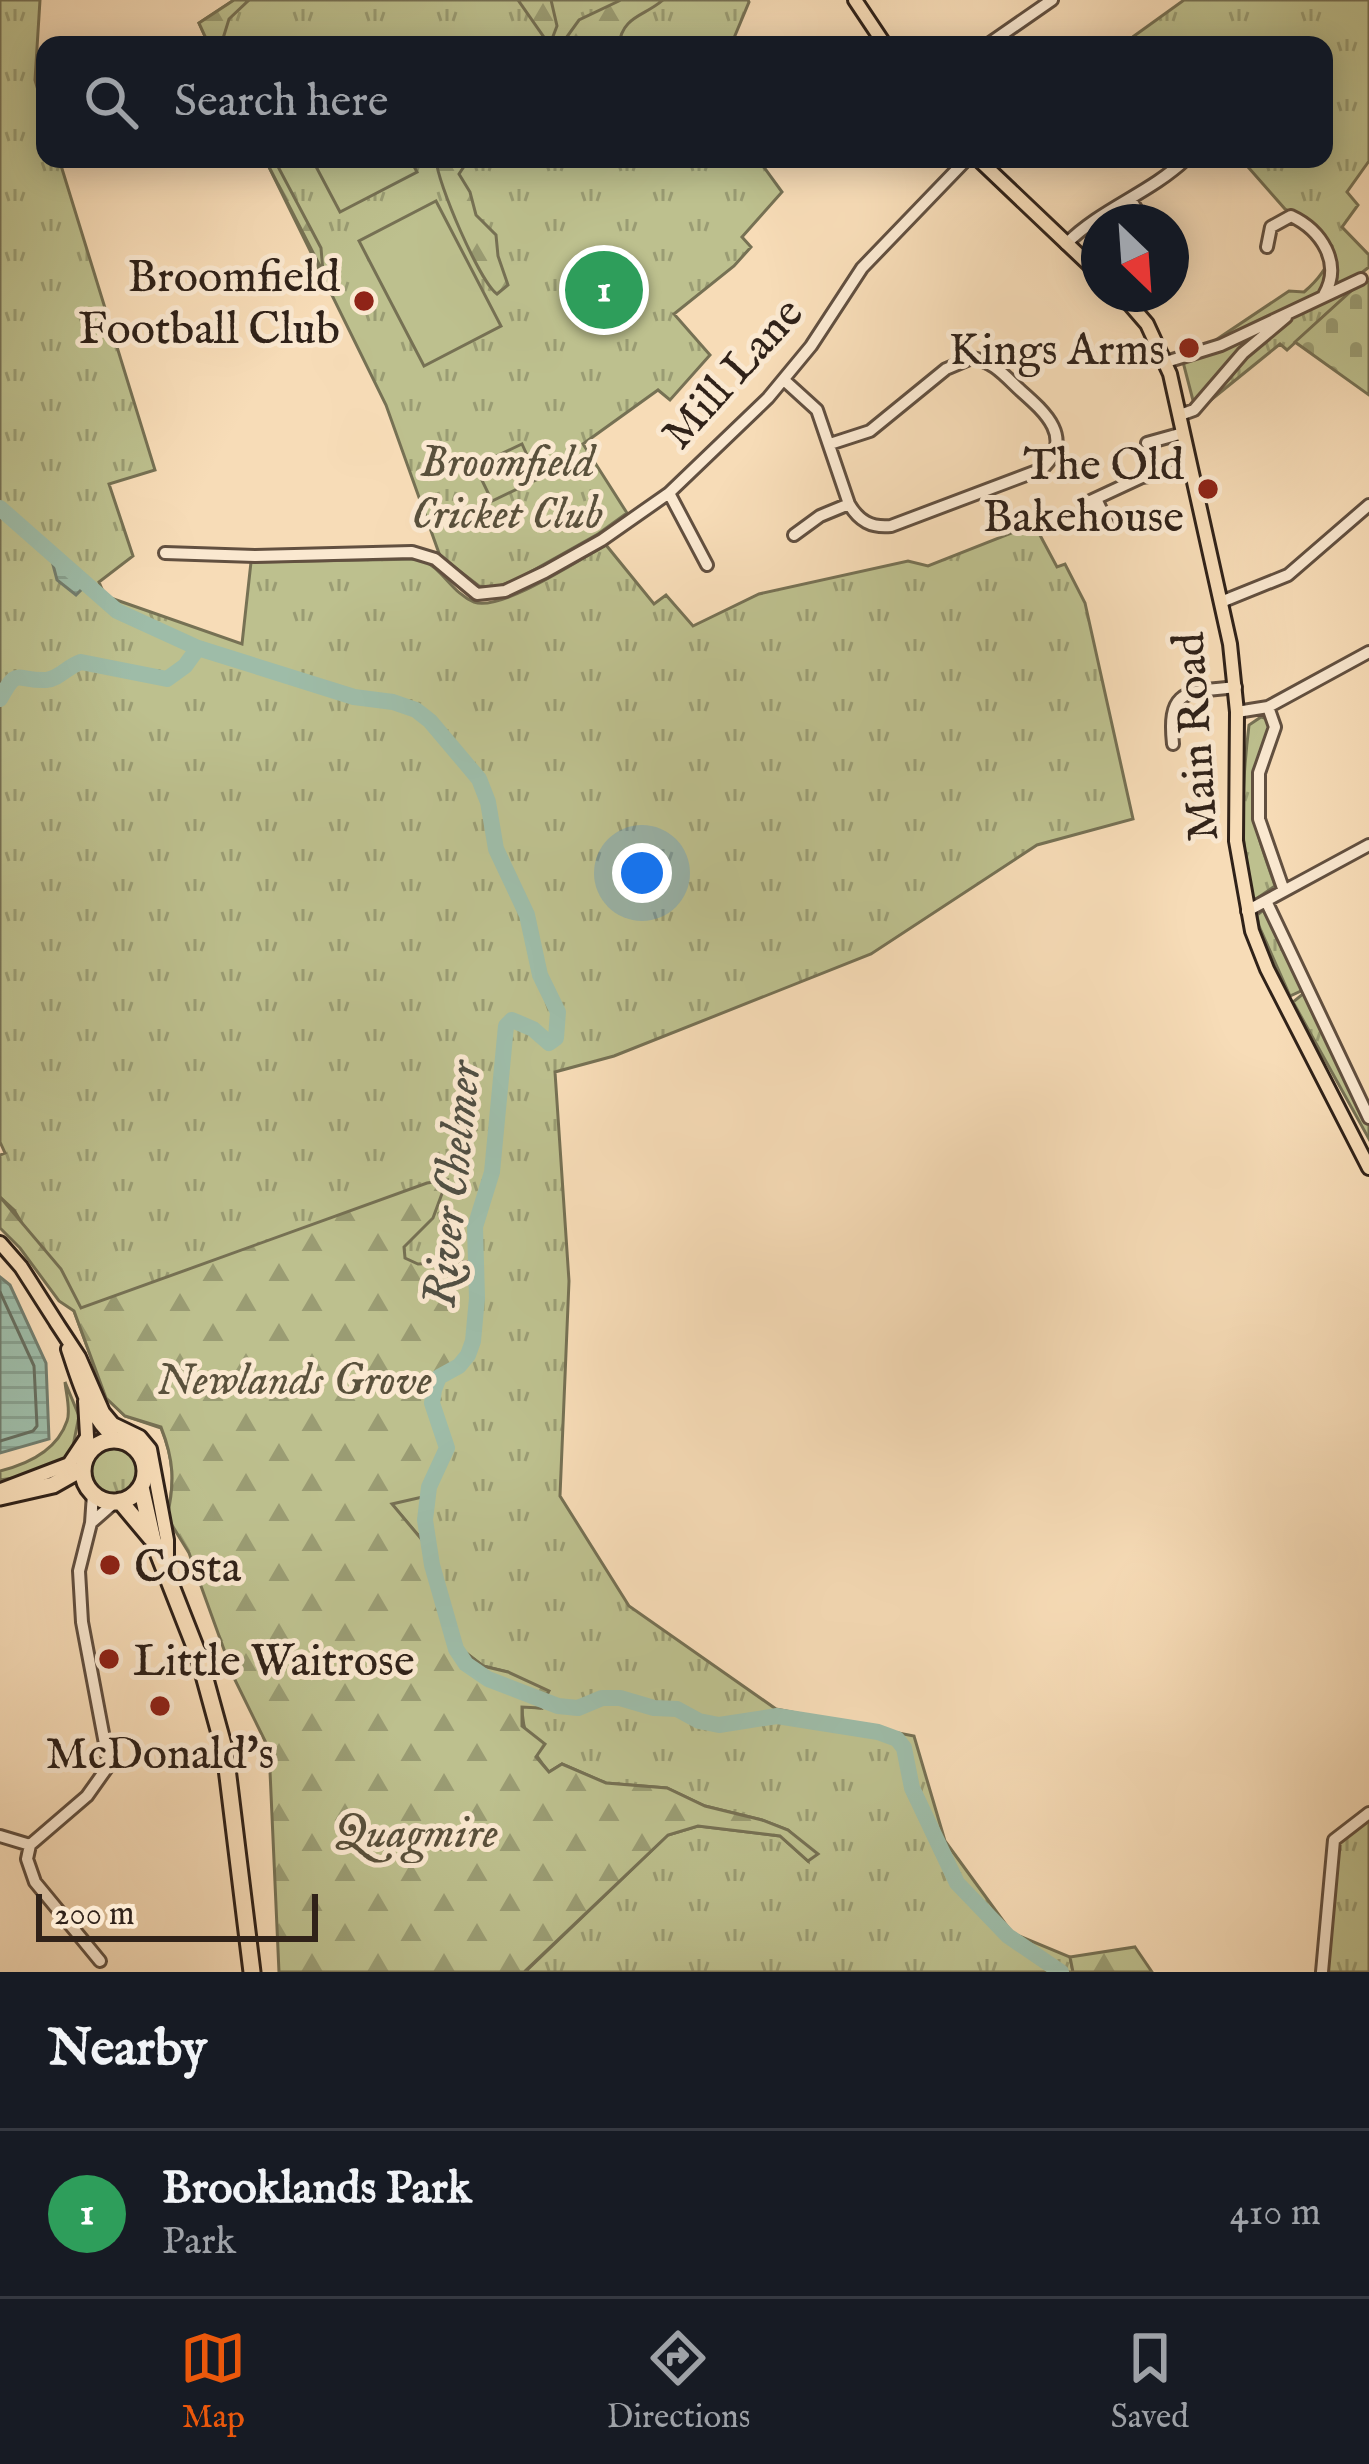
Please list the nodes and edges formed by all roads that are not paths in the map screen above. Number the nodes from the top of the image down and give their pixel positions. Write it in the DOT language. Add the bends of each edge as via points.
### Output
graph roads {
  1 [pos="854,0"];
  2 [pos="1052,0"];
  3 [pos="879,36"];
  4 [pos="1000,36"];
  5 [pos="959,168"];
  6 [pos="988,168"];
  7 [pos="1171,168"];
  8 [pos="1131,200"];
  9 [pos="1133,204"];
  10 [pos="1066,244"];
  11 [pos="1267,247"];
  12 [pos="1081,258"];
  13 [pos="1360,279"];
  14 [pos="1323,298"];
  15 [pos="1137,312"];
  16 [pos="1289,313"];
  17 [pos="1210,349"];
  18 [pos="1243,353"];
  19 [pos="1166,362"];
  20 [pos="784,380"];
  21 [pos="1180,415"];
  22 [pos="1183,433"];
  23 [pos="1147,443"];
  24 [pos="830,444"];
  25 [pos="1190,470"];
  26 [pos="669,493"];
  27 [pos="849,504"];
  28 [pos="1369,505"];
  29 [pos="1108,524"];
  30 [pos="794,535"];
  31 [pos="165,553"];
  32 [pos="707,565"];
  33 [pos="1221,602"];
  34 [pos="1369,652"];
  35 [pos="1236,687"];
  36 [pos="1268,707"];
  37 [pos="1237,712"];
  38 [pos="1172,745"];
  39 [pos="1369,845"];
  40 [pos="1284,891"];
  41 [pos="1266,901"];
  42 [pos="1247,910"];
  43 [pos="1369,1118"];
  44 [pos="1369,1168"];
  45 [pos="0,1243"];
  46 [pos="56,1322"];
  47 [pos="86,1400"];
  48 [pos="116,1440"];
  49 [pos="86,1453"];
  50 [pos="53,1485"];
  51 [pos="141,1486"];
  52 [pos="90,1491"];
  53 [pos="0,1494"];
  54 [pos="118,1502"];
  55 [pos="91,1523"];
  56 [pos="153,1540"];
  57 [pos="167,1572"];
  58 [pos="1369,1813"];
  59 [pos="0,1836"];
  60 [pos="30,1845"];
  61 [pos="100,1960"];
  62 [pos="252,1972"];
  63 [pos="1322,1972"];
  1 -- 3 [label="main road"];
  2 -- 4 [label="street"];
  5 -- 20 [label="street, Mill Lane" via="862,268"];
  6 -- 10 [label="main road"];
  7 -- 8 [label="street"];
  8 -- 9 [label="street"];
  8 -- 10 [label="street"];
  10 -- 12 [label="main road"];
  11 -- 14 [label="street" via="1281,219 1308,225 1328,252"];
  13 -- 14 [label="street"];
  14 -- 16 [label="street"];
  15 -- 19 [label="main road, Main Road"];
  16 -- 17 [label="street"];
  16 -- 18 [label="street"];
  17 -- 18 [label="street" via="1239,344"];
  17 -- 19 [label="street"];
  18 -- 21 [label="street" via="1194,410"];
  19 -- 21 [label="main road, Main Road"];
  20 -- 24 [label="street" via="817,410"];
  20 -- 26 [label="street, Mill Lane"];
  21 -- 22 [label="main road, Main Road"];
  22 -- 23 [label="street"];
  22 -- 25 [label="main road, Main Road"];
  24 -- 27 [label="street"];
  24 -- 27 [label="street" via="870,431 946,368 972,358 993,364 1055,428 1057,446 1042,469 891,526 871,525"];
  25 -- 29 [label="street" via="1142,477 1090,501"];
  25 -- 33 [label="main road, Main Road"];
  26 -- 31 [label="street, Mill Lane" via="575,556 496,594 477,594 435,559 412,552"];
  26 -- 32 [label="street"];
  27 -- 30 [label="street"];
  28 -- 33 [label="street" via="1288,575"];
  33 -- 35 [label="main road, Main Road"];
  34 -- 36 [label="street"];
  35 -- 37 [label="main road, Main Road"];
  35 -- 38 [label="street" via="1181,696 1172,708"];
  36 -- 37 [label="street"];
  36 -- 40 [label="street, Main Road" via="1275,727 1259,773 1259,819"];
  37 -- 42 [label="main road, Main Road" via="1236,841"];
  39 -- 40 [label="street"];
  40 -- 41 [label="street"];
  41 -- 42 [label="street"];
  41 -- 43 [label="street"];
  42 -- 44 [label="main road, Main Road" via="1267,969"];
  45 -- 46 [label="main road"];
  46 -- 47 [label="main road"];
  46 -- 57 [label="main road" via="103,1412 150,1449"];
  47 -- 48 [label="main road"];
  47 -- 49 [label="main road"];
  48 -- 49 [label="highway"];
  48 -- 51 [label="highway" via="140,1454"];
  49 -- 50 [label="highway"];
  49 -- 52 [label="highway"];
  49 -- 53 [label="main road"];
  50 -- 52 [label="highway"];
  50 -- 53 [label="highway"];
  51 -- 54 [label="highway"];
  51 -- 56 [label="highway"];
  52 -- 54 [label="highway"];
  52 -- 55 [label="street"];
  54 -- 55 [label="street"];
  54 -- 56 [label="highway"];
  55 -- 60 [label="street" via="79,1571 82,1622 109,1765 87,1796"];
  56 -- 57 [label="highway"];
  57 -- 62 [label="highway" via="225,1752"];
  58 -- 63 [label="street" via="1334,1840"];
  59 -- 60 [label="street"];
  60 -- 61 [label="street" via="35,1882"];
}
